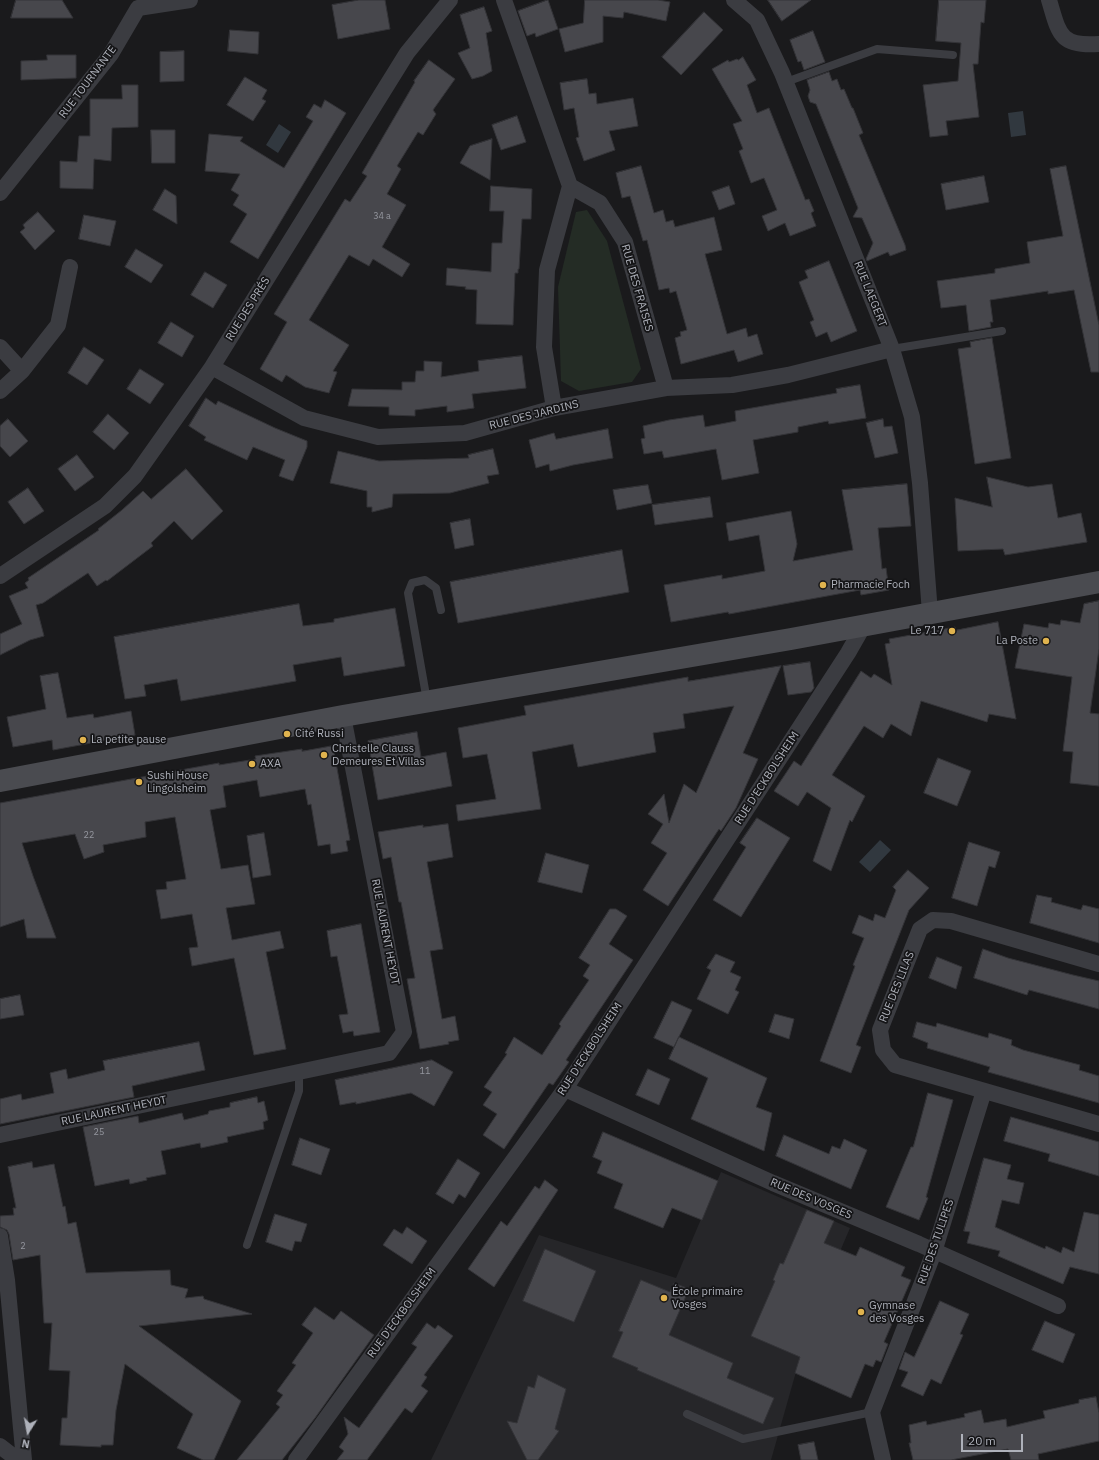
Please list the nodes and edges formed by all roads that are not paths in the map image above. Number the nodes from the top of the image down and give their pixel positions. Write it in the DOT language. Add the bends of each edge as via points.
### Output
graph roads {
  1 [pos="190,0"];
  2 [pos="450,0"];
  3 [pos="504,0"];
  4 [pos="734,0"];
  5 [pos="1049,0"];
  6 [pos="132,4"];
  7 [pos="1099,44"];
  8 [pos="953,54"];
  9 [pos="786,82"];
  10 [pos="570,186"];
  11 [pos="0,193"];
  12 [pos="70,267"];
  13 [pos="1002,331"];
  14 [pos="0,347"];
  15 [pos="892,348"];
  16 [pos="212,367"];
  17 [pos="22,371"];
  18 [pos="666,388"];
  19 [pos="0,391"];
  20 [pos="554,408"];
  21 [pos="0,576"];
  22 [pos="1099,582"];
  23 [pos="441,610"];
  24 [pos="930,613"];
  25 [pos="864,625"];
  26 [pos="427,702"];
  27 [pos="343,716"];
  28 [pos="0,781"];
  29 [pos="1099,964"];
  30 [pos="299,1072"];
  31 [pos="565,1089"];
  32 [pos="984,1091"];
  33 [pos="1099,1124"];
  34 [pos="0,1135"];
  35 [pos="0,1236"];
  36 [pos="247,1245"];
  37 [pos="934,1252"];
  38 [pos="1058,1306"];
  39 [pos="872,1412"];
  40 [pos="687,1414"];
  41 [pos="0,1446"];
  42 [pos="18,1460"];
  43 [pos="24,1460"];
  44 [pos="296,1460"];
  45 [pos="883,1460"];
  1 -- 6 [label="street, RUE TOURNANTE"];
  2 -- 16 [label="street, RUE DES PRÉS" via="407,53"];
  3 -- 10 [label="street"];
  4 -- 9 [label="street, RUE LAEGERT" via="757,20"];
  5 -- 7 [label="street" via="1057,29 1066,40 1086,45"];
  6 -- 11 [label="street, RUE TOURNANTE" via="111,54"];
  8 -- 9 [label="lane" via="877,49"];
  9 -- 15 [label="street, RUE LAEGERT"];
  10 -- 18 [label="street, RUE DES FRAISES" via="600,203 625,242"];
  10 -- 20 [label="street" via="547,270 544,347"];
  12 -- 17 [label="street" via="58,325"];
  13 -- 15 [label="lane"];
  14 -- 17 [label="street"];
  15 -- 18 [label="street, RUE DES JARDINS" via="788,376 732,385"];
  15 -- 24 [label="street, RUE LAEGERT" via="912,417"];
  16 -- 20 [label="street, RUE DES JARDINS" via="304,418 378,437 465,433"];
  16 -- 21 [label="street, RUE DES PRÉS" via="136,476 105,506"];
  17 -- 19 [label="street"];
  18 -- 20 [label="street, RUE DES JARDINS"];
  22 -- 24 [label="main road"];
  23 -- 26 [label="lane" via="436,588 426,580 412,583 408,593"];
  24 -- 25 [label="main road"];
  25 -- 26 [label="main road"];
  25 -- 31 [label="street, RUE D'ECKBOLSHEIM" via="844,660"];
  26 -- 27 [label="main road"];
  27 -- 28 [label="main road"];
  27 -- 30 [label="street, RUE LAURENT HEYDT" via="404,1032 389,1053"];
  29 -- 32 [label="street, RUE DES LILAS" via="952,921 933,920 920,929 880,1030 883,1050 895,1065"];
  30 -- 34 [label="street, RUE LAURENT HEYDT"];
  30 -- 36 [label="lane" via="299,1092"];
  31 -- 37 [label="street, RUE DES VOSGES" via="772,1183"];
  31 -- 44 [label="street, RUE D'ECKBOLSHEIM"];
  32 -- 33 [label="street, RUE DES LILAS"];
  32 -- 37 [label="street, RUE DES TULIPES"];
  35 -- 43 [label="street" via="7,1280"];
  37 -- 38 [label="street, RUE DES VOSGES"];
  37 -- 39 [label="street, RUE DES TULIPES"];
  39 -- 40 [label="lane" via="743,1439"];
  39 -- 45 [label="street"];
  41 -- 42 [label="street"];
}
